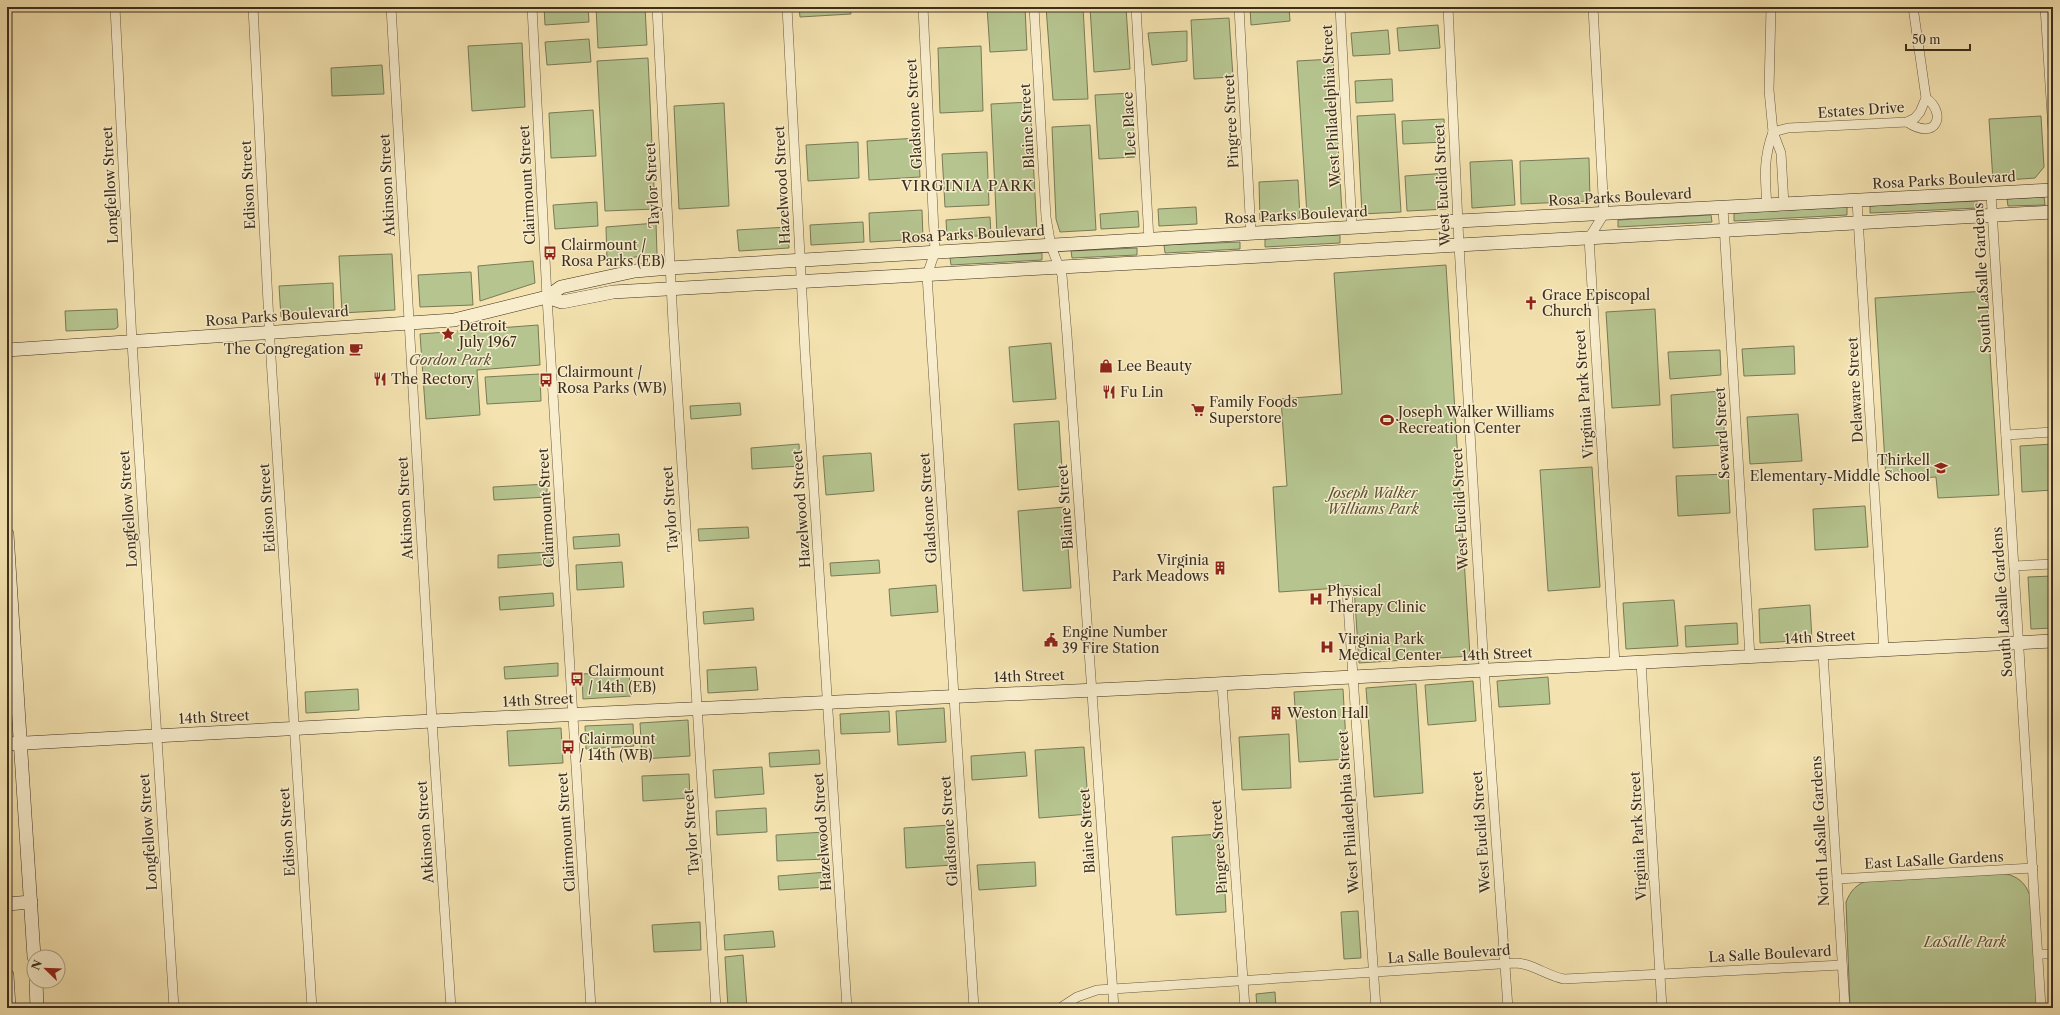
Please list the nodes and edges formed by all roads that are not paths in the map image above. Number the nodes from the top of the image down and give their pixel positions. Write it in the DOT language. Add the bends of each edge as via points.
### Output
graph roads {
  1 [pos="115,7"];
  2 [pos="253,7"];
  3 [pos="392,7"];
  4 [pos="532,7"];
  5 [pos="657,7"];
  6 [pos="787,7"];
  7 [pos="923,7"];
  8 [pos="1034,7"];
  9 [pos="1136,7"];
  10 [pos="1238,7"];
  11 [pos="1340,7"];
  12 [pos="1448,7"];
  13 [pos="1593,7"];
  14 [pos="1770,7"];
  15 [pos="1913,7"];
  16 [pos="2045,7"];
  17 [pos="2051,80"];
  18 [pos="1926,98"];
  19 [pos="1907,122"];
  20 [pos="2053,131"];
  21 [pos="1773,132"];
  22 [pos="2053,190"];
  23 [pos="1991,194"];
  24 [pos="1857,201"];
  25 [pos="1784,205"];
  26 [pos="1767,206"];
  27 [pos="1723,208"];
  28 [pos="2053,212"];
  29 [pos="1604,214"];
  30 [pos="1993,216"];
  31 [pos="1458,221"];
  32 [pos="1858,223"];
  33 [pos="1352,228"];
  34 [pos="1724,230"];
  35 [pos="1251,234"];
  36 [pos="1589,238"];
  37 [pos="1149,240"];
  38 [pos="1459,245"];
  39 [pos="1051,246"];
  40 [pos="936,252"];
  41 [pos="800,260"];
  42 [pos="670,268"];
  43 [pos="1059,268"];
  44 [pos="927,276"];
  45 [pos="801,283"];
  46 [pos="671,289"];
  47 [pos="547,297"];
  48 [pos="408,323"];
  49 [pos="270,333"];
  50 [pos="132,342"];
  51 [pos="7,350"];
  52 [pos="2053,432"];
  53 [pos="2006,435"];
  54 [pos="7,541"];
  55 [pos="2053,564"];
  56 [pos="2014,566"];
  57 [pos="1347,590"];
  58 [pos="2053,641"];
  59 [pos="2019,643"];
  60 [pos="1884,650"];
  61 [pos="1823,653"];
  62 [pos="1750,657"];
  63 [pos="1641,662"];
  64 [pos="1615,664"];
  65 [pos="1484,670"];
  66 [pos="1353,677"];
  67 [pos="1222,684"];
  68 [pos="1092,690"];
  69 [pos="954,695"];
  70 [pos="827,702"];
  71 [pos="697,708"];
  72 [pos="572,715"];
  73 [pos="432,721"];
  74 [pos="294,729"];
  75 [pos="156,736"];
  76 [pos="21,743"];
  77 [pos="7,744"];
  78 [pos="2033,868"];
  79 [pos="1837,879"];
  80 [pos="31,902"];
  81 [pos="7,904"];
  82 [pos="34,949"];
  83 [pos="2038,954"];
  84 [pos="2053,954"];
  85 [pos="1506,964"];
  86 [pos="1842,964"];
  87 [pos="1374,973"];
  88 [pos="1660,974"];
  89 [pos="7,975"];
  90 [pos="1243,981"];
  91 [pos="36,989"];
  92 [pos="1112,989"];
  93 [pos="9,1008"];
  94 [pos="37,1008"];
  95 [pos="174,1008"];
  96 [pos="312,1008"];
  97 [pos="451,1008"];
  98 [pos="591,1008"];
  99 [pos="716,1008"];
  100 [pos="847,1008"];
  101 [pos="974,1008"];
  102 [pos="1060,1008"];
  103 [pos="1114,1008"];
  104 [pos="1245,1008"];
  105 [pos="1376,1008"];
  106 [pos="1508,1008"];
  107 [pos="1662,1008"];
  108 [pos="1845,1008"];
  109 [pos="2041,1008"];
  1 -- 50 [label="street, Longfellow Street"];
  2 -- 49 [label="street, Edison Street"];
  3 -- 48 [label="street, Atkinson Street"];
  4 -- 47 [label="street, Clairmount Street"];
  5 -- 42 [label="street, Taylor Street"];
  6 -- 41 [label="street, Hazelwood Street"];
  7 -- 40 [label="street, Gladstone Street"];
  8 -- 39 [label="street, Blaine Street" via="1046,217"];
  9 -- 37 [label="street, Lee Place"];
  10 -- 35 [label="street, Pingree Street"];
  11 -- 33 [label="street, West Philadelphia Street"];
  12 -- 31 [label="street, West Euclid Street"];
  13 -- 29 [label="street"];
  14 -- 21 [label="street" via="1769,90"];
  15 -- 18 [label="street"];
  16 -- 17 [label="street"];
  17 -- 20 [label="street"];
  18 -- 19 [label="street, Estates Drive" via="1920,112"];
  18 -- 19 [label="street" via="1936,109 1936,121 1932,127 1923,130"];
  19 -- 21 [label="street, Estates Drive" via="1788,128"];
  21 -- 25 [label="street" via="1780,153"];
  21 -- 26 [label="street" via="1766,150 1764,172"];
  22 -- 23 [label="street, Rosa Parks Boulevard"];
  23 -- 24 [label="street, Rosa Parks Boulevard"];
  23 -- 30 [label="street, South LaSalle Gardens"];
  24 -- 25 [label="street, Rosa Parks Boulevard"];
  24 -- 32 [label="street, Delaware Street"];
  25 -- 26 [label="street, Rosa Parks Boulevard"];
  26 -- 27 [label="street, Rosa Parks Boulevard"];
  27 -- 29 [label="street, Rosa Parks Boulevard"];
  27 -- 34 [label="street, Seward Street"];
  28 -- 30 [label="street, Rosa Parks Boulevard"];
  29 -- 31 [label="street, Rosa Parks Boulevard"];
  29 -- 36 [label="street"];
  30 -- 32 [label="street, Rosa Parks Boulevard"];
  30 -- 53 [label="street, South LaSalle Gardens"];
  31 -- 33 [label="street, Rosa Parks Boulevard"];
  31 -- 38 [label="street, West Euclid Street"];
  32 -- 34 [label="street, Rosa Parks Boulevard"];
  32 -- 60 [label="street, Delaware Street"];
  33 -- 35 [label="street, Rosa Parks Boulevard"];
  34 -- 36 [label="street, Rosa Parks Boulevard"];
  34 -- 62 [label="street, Seward Street"];
  35 -- 37 [label="street, Rosa Parks Boulevard"];
  36 -- 38 [label="street, Rosa Parks Boulevard"];
  36 -- 64 [label="street, Virginia Park Street"];
  37 -- 39 [label="street, Rosa Parks Boulevard"];
  38 -- 43 [label="street, Rosa Parks Boulevard"];
  38 -- 65 [label="street, West Euclid Street"];
  39 -- 40 [label="street, Rosa Parks Boulevard"];
  39 -- 43 [label="street, Blaine Street"];
  40 -- 41 [label="street, Rosa Parks Boulevard"];
  40 -- 44 [label="street, Gladstone Street"];
  41 -- 42 [label="street, Rosa Parks Boulevard"];
  41 -- 45 [label="street, Hazelwood Street"];
  42 -- 46 [label="street, Taylor Street"];
  42 -- 47 [label="street, Rosa Parks Boulevard" via="635,271 561,287"];
  43 -- 44 [label="street, Rosa Parks Boulevard"];
  43 -- 68 [label="street, Blaine Street" via="1062,275 1067,335"];
  44 -- 45 [label="street, Rosa Parks Boulevard"];
  44 -- 69 [label="street, Gladstone Street"];
  45 -- 46 [label="street, Rosa Parks Boulevard"];
  45 -- 70 [label="street, Hazelwood Street"];
  46 -- 47 [label="street, Rosa Parks Boulevard" via="613,292 562,302"];
  46 -- 71 [label="street, Taylor Street"];
  47 -- 48 [label="street, Rosa Parks Boulevard" via="454,320"];
  47 -- 72 [label="street, Clairmount Street"];
  48 -- 49 [label="street, Rosa Parks Boulevard"];
  48 -- 73 [label="street, Atkinson Street"];
  49 -- 50 [label="street, Rosa Parks Boulevard"];
  49 -- 74 [label="street, Edison Street"];
  50 -- 51 [label="street, Rosa Parks Boulevard"];
  50 -- 75 [label="street, Longfellow Street"];
  52 -- 53 [label="street"];
  53 -- 56 [label="street, South LaSalle Gardens"];
  54 -- 76 [label="street"];
  55 -- 56 [label="street"];
  56 -- 59 [label="street, South LaSalle Gardens"];
  57 -- 66 [label="street, West Philadelphia Street"];
  58 -- 59 [label="street, 14th Street"];
  59 -- 60 [label="street, 14th Street"];
  59 -- 78 [label="street, South LaSalle Gardens"];
  60 -- 61 [label="street, 14th Street"];
  61 -- 62 [label="street, 14th Street"];
  61 -- 79 [label="street, North LaSalle Gardens"];
  62 -- 63 [label="street, 14th Street"];
  63 -- 64 [label="street, 14th Street"];
  63 -- 88 [label="street, Virginia Park Street"];
  64 -- 65 [label="street, 14th Street"];
  65 -- 66 [label="street, 14th Street"];
  65 -- 85 [label="street, West Euclid Street"];
  66 -- 67 [label="street, 14th Street"];
  66 -- 87 [label="street, West Philadelphia Street"];
  67 -- 68 [label="street, 14th Street"];
  67 -- 90 [label="street, Pingree Street"];
  68 -- 69 [label="street, 14th Street"];
  68 -- 92 [label="street, Blaine Street"];
  69 -- 70 [label="street, 14th Street"];
  69 -- 101 [label="street, Gladstone Street"];
  70 -- 71 [label="street, 14th Street"];
  70 -- 100 [label="street, Hazelwood Street"];
  71 -- 72 [label="street, 14th Street"];
  71 -- 99 [label="street, Taylor Street"];
  72 -- 73 [label="street, 14th Street"];
  72 -- 98 [label="street, Clairmount Street"];
  73 -- 74 [label="street, 14th Street"];
  73 -- 97 [label="street, Atkinson Street"];
  74 -- 75 [label="street, 14th Street"];
  74 -- 96 [label="street, Edison Street"];
  75 -- 76 [label="street, 14th Street"];
  75 -- 95 [label="street, Longfellow Street"];
  76 -- 77 [label="street, 14th Street"];
  76 -- 80 [label="street"];
  78 -- 79 [label="street, East LaSalle Gardens"];
  78 -- 83 [label="street, South LaSalle Gardens"];
  79 -- 86 [label="street, North LaSalle Gardens"];
  80 -- 81 [label="street"];
  80 -- 82 [label="street"];
  83 -- 84 [label="street"];
  83 -- 109 [label="street, South LaSalle Gardens"];
  85 -- 87 [label="street, La Salle Boulevard"];
  85 -- 88 [label="street, La Salle Boulevard" via="1526,964 1545,974 1564,979"];
  85 -- 106 [label="street, West Euclid Street"];
  86 -- 88 [label="street, La Salle Boulevard"];
  86 -- 108 [label="street, North LaSalle Gardens"];
  87 -- 90 [label="street, La Salle Boulevard"];
  87 -- 105 [label="street, West Philadelphia Street"];
  88 -- 107 [label="street, Virginia Park Street"];
  89 -- 93 [label="street"];
  90 -- 92 [label="street, La Salle Boulevard"];
  90 -- 104 [label="street, Pingree Street"];
  91 -- 94 [label="street"];
  92 -- 102 [label="street, La Salle Boulevard" via="1087,992"];
  92 -- 103 [label="street, Blaine Street"];
}
